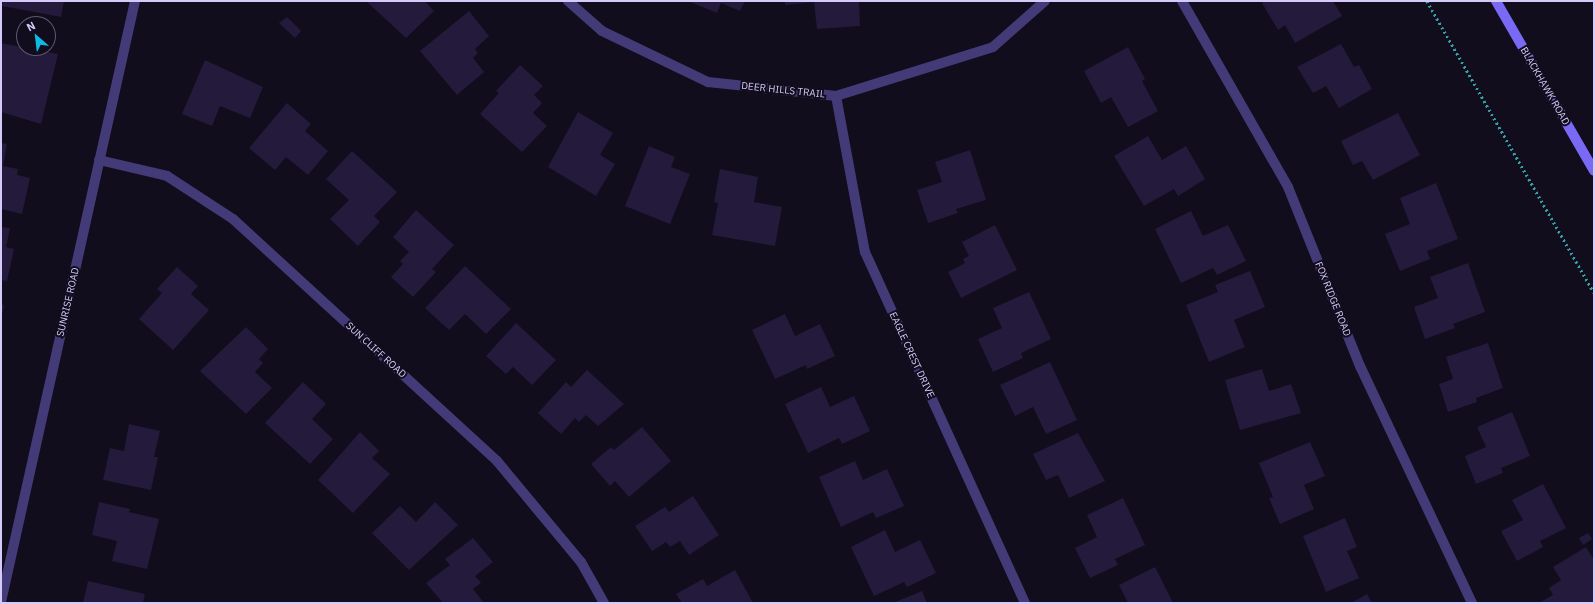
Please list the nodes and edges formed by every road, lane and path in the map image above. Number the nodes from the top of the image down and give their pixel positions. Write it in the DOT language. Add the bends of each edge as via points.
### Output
graph roads {
  1 [pos="135,1"];
  2 [pos="568,1"];
  3 [pos="1045,1"];
  4 [pos="1182,1"];
  5 [pos="1427,1"];
  6 [pos="1496,1"];
  7 [pos="836,96"];
  8 [pos="100,160"];
  9 [pos="1594,172"];
  10 [pos="1594,293"];
  11 [pos="1,602"];
  12 [pos="604,603"];
  13 [pos="1025,603"];
  14 [pos="1472,603"];
  1 -- 8 [label="street, SUNRISE ROAD"];
  2 -- 7 [label="street, DEER HILLS TRAIL" via="602,31 708,82"];
  3 -- 7 [label="street, DEER HILLS TRAIL" via="993,47"];
  4 -- 14 [label="street, FOX RIDGE ROAD" via="1288,187 1360,366"];
  5 -- 10 [label="path"];
  6 -- 9 [label="street, BLACKHAWK ROAD"];
  7 -- 13 [label="street, EAGLE CREST DRIVE" via="864,252"];
  8 -- 11 [label="street, SUNRISE ROAD"];
  8 -- 12 [label="street, SUN CLIFF ROAD" via="167,176 233,219 497,461 581,562"];
}
